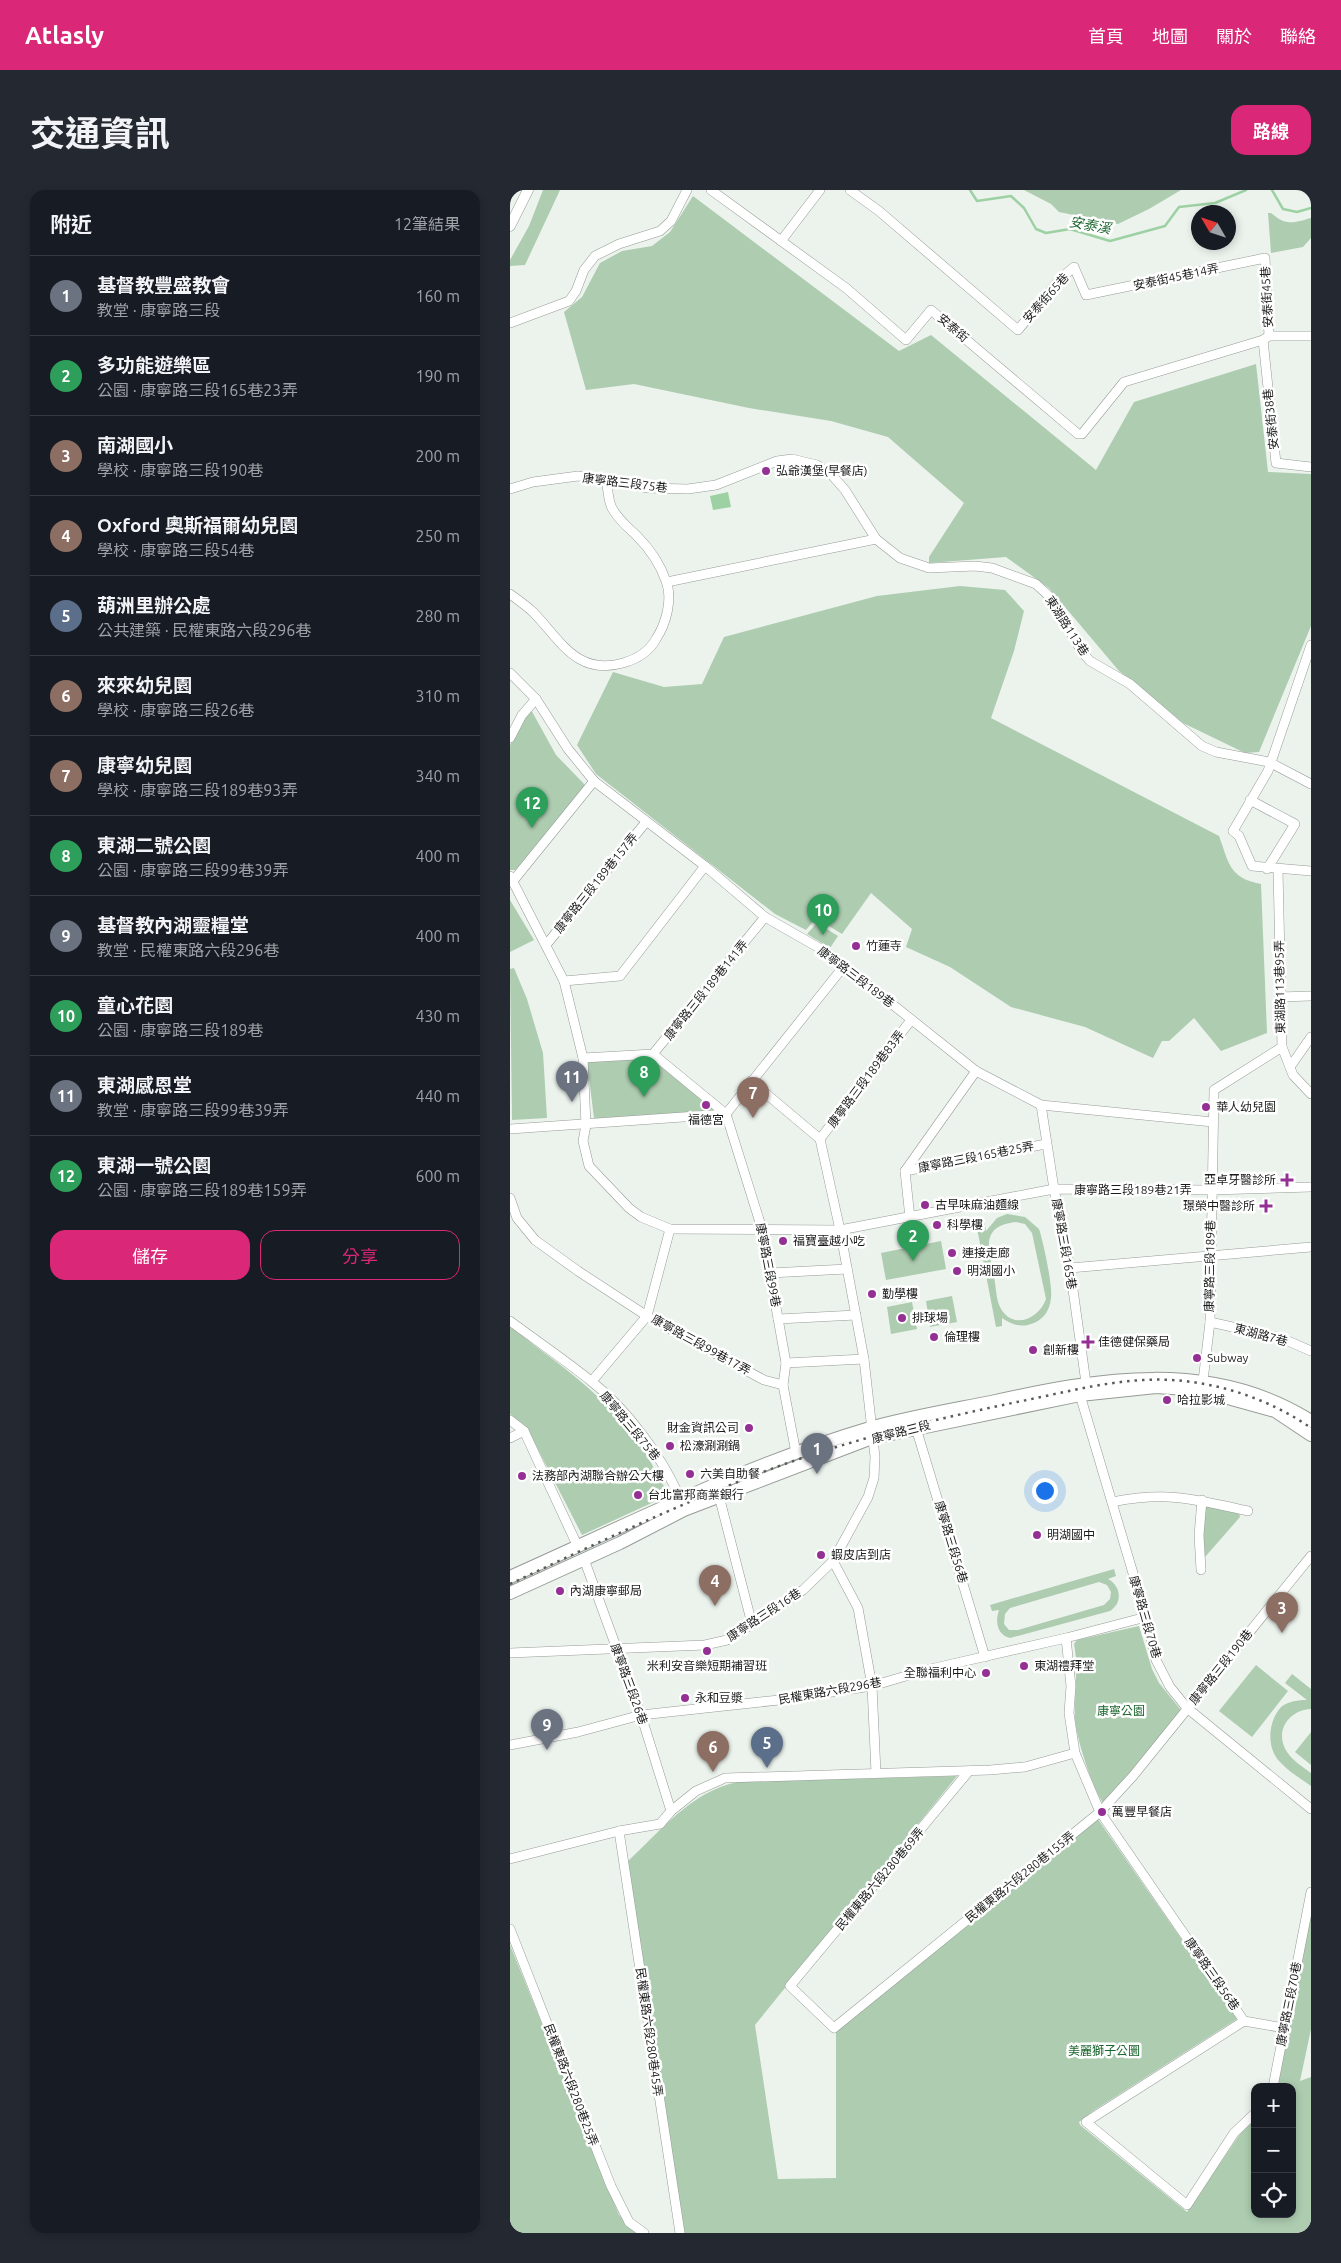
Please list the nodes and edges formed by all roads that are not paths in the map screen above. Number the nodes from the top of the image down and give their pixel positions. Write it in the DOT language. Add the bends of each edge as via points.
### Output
graph roads {
  1 [pos="528,190"];
  2 [pos="687,190"];
  3 [pos="711,190"];
  4 [pos="820,190"];
  5 [pos="850,190"];
  6 [pos="510,226"];
  7 [pos="781,241"];
  8 [pos="1265,258"];
  9 [pos="1074,267"];
  10 [pos="510,322"];
  11 [pos="1311,336"];
  12 [pos="1266,338"];
  13 [pos="1311,467"];
  14 [pos="606,479"];
  15 [pos="510,489"];
  16 [pos="876,539"];
  17 [pos="929,568"];
  18 [pos="667,582"];
  19 [pos="510,594"];
  20 [pos="1311,645"];
  21 [pos="510,673"];
  22 [pos="536,699"];
  23 [pos="510,738"];
  24 [pos="1269,762"];
  25 [pos="594,781"];
  26 [pos="1311,784"];
  27 [pos="1250,800"];
  28 [pos="646,822"];
  29 [pos="705,866"];
  30 [pos="1268,869"];
  31 [pos="1278,870"];
  32 [pos="1311,871"];
  33 [pos="511,879"];
  34 [pos="765,917"];
  35 [pos="546,945"];
  36 [pos="844,966"];
  37 [pos="564,981"];
  38 [pos="1311,996"];
  39 [pos="1279,997"];
  40 [pos="911,1020"];
  41 [pos="1311,1037"];
  42 [pos="1282,1047"];
  43 [pos="653,1054"];
  44 [pos="582,1058"];
  45 [pos="1290,1068"];
  46 [pos="976,1072"];
  47 [pos="751,1081"];
  48 [pos="1311,1094"];
  49 [pos="1041,1105"];
  50 [pos="726,1114"];
  51 [pos="1213,1122"];
  52 [pos="586,1124"];
  53 [pos="510,1129"];
  54 [pos="820,1139"];
  55 [pos="1046,1144"];
  56 [pos="905,1171"];
  57 [pos="1311,1186"];
  58 [pos="1054,1189"];
  59 [pos="1211,1190"];
  60 [pos="510,1198"];
  61 [pos="910,1218"];
  62 [pos="762,1228"];
  63 [pos="670,1229"];
  64 [pos="840,1230"];
  65 [pos="1311,1246"];
  66 [pos="1210,1256"];
  67 [pos="1070,1268"];
  68 [pos="847,1269"];
  69 [pos="770,1273"];
  70 [pos="856,1315"];
  71 [pos="647,1316"];
  72 [pos="778,1319"];
  73 [pos="510,1322"];
  74 [pos="1210,1322"];
  75 [pos="1311,1352"];
  76 [pos="864,1359"];
  77 [pos="786,1363"];
  78 [pos="592,1381"];
  79 [pos="1203,1381"];
  80 [pos="1086,1383"];
  81 [pos="783,1385"];
  82 [pos="1080,1395"];
  83 [pos="510,1420"];
  84 [pos="1311,1421"];
  85 [pos="916,1428"];
  86 [pos="524,1431"];
  87 [pos="872,1433"];
  88 [pos="1311,1435"];
  89 [pos="510,1438"];
  90 [pos="796,1453"];
  91 [pos="719,1496"];
  92 [pos="1202,1500"];
  93 [pos="1112,1502"];
  94 [pos="682,1504"];
  95 [pos="1248,1511"];
  96 [pos="578,1547"];
  97 [pos="1311,1556"];
  98 [pos="584,1559"];
  99 [pos="834,1560"];
  100 [pos="1201,1570"];
  101 [pos="510,1577"];
  102 [pos="510,1593"];
  103 [pos="1146,1618"];
  104 [pos="752,1624"];
  105 [pos="1066,1638"];
  106 [pos="616,1650"];
  107 [pos="510,1653"];
  108 [pos="985,1656"];
  109 [pos="872,1686"];
  110 [pos="1187,1708"];
  111 [pos="641,1715"];
  112 [pos="510,1745"];
  113 [pos="1075,1753"];
  114 [pos="969,1771"];
  115 [pos="876,1773"];
  116 [pos="1311,1809"];
  117 [pos="672,1810"];
  118 [pos="1100,1812"];
  119 [pos="619,1831"];
  120 [pos="510,1859"];
  121 [pos="1311,1892"];
  122 [pos="510,1929"];
  123 [pos="1244,2020"];
  124 [pos="834,2028"];
  125 [pos="1284,2028"];
  126 [pos="1274,2083"];
  127 [pos="1251,2117"];
  128 [pos="644,2233"];
  129 [pos="680,2233"];
  1 -- 6 [label="street"];
  2 -- 10 [label="street" via="670,221 660,231 619,244 595,256 568,301"];
  3 -- 7 [label="street, 安泰街"];
  4 -- 7 [label="street"];
  5 -- 9 [label="street, 安泰街65巷" via="1018,330"];
  7 -- 12 [label="street, 安泰街" via="846,288 906,340 931,310 1078,434 1082,434 1124,382"];
  8 -- 9 [label="street, 安泰街45巷14弄" via="1086,295"];
  8 -- 12 [label="street, 安泰街45巷"];
  11 -- 12 [label="street"];
  12 -- 13 [label="street, 安泰街38巷" via="1276,463"];
  14 -- 15 [label="street, 康寧路三段75巷" via="578,476 533,482"];
  14 -- 16 [label="street, 康寧路三段75巷" via="648,488 688,489 716,485 777,461 792,459 817,465 831,474"];
  14 -- 18 [label="street" via="611,506 622,524 653,555"];
  16 -- 17 [label="street, 康寧路三段75巷" via="900,558"];
  16 -- 18 [label="street"];
  17 -- 24 [label="street, 東湖路113巷" via="992,568 1036,584 1049,596 1090,661 1130,684 1202,746 1216,752"];
  18 -- 19 [label="street" via="667,613 654,643 630,662 613,666 579,659 564,649 534,614"];
  20 -- 24 [label="street"];
  21 -- 22 [label="street"];
  22 -- 23 [label="street" via="522,715"];
  22 -- 25 [label="street, 康寧路三段189巷" via="568,749"];
  24 -- 26 [label="street, 東湖路113巷"];
  24 -- 27 [label="street" via="1268,771"];
  25 -- 28 [label="street, 康寧路三段189巷"];
  25 -- 33 [label="street"];
  27 -- 30 [label="street" via="1233,831 1252,866"];
  27 -- 30 [label="street" via="1295,824"];
  28 -- 29 [label="street, 康寧路三段189巷"];
  28 -- 35 [label="street, 康寧路三段189巷157弄"];
  29 -- 34 [label="street, 康寧路三段189巷"];
  29 -- 37 [label="street" via="620,976"];
  30 -- 31 [label="street"];
  31 -- 32 [label="street"];
  31 -- 39 [label="street, 東湖路113巷95弄"];
  33 -- 35 [label="street"];
  34 -- 36 [label="street, 康寧路三段189巷" via="828,953"];
  34 -- 43 [label="street, 康寧路三段189巷141弄"];
  35 -- 37 [label="street"];
  36 -- 40 [label="street, 康寧路三段189巷"];
  36 -- 47 [label="street"];
  37 -- 44 [label="street"];
  38 -- 39 [label="street"];
  39 -- 42 [label="street, 東湖路113巷95弄"];
  40 -- 46 [label="street, 康寧路三段189巷"];
  40 -- 54 [label="street, 康寧路三段189巷83弄"];
  41 -- 45 [label="street"];
  42 -- 45 [label="street, 東湖路113巷95弄"];
  42 -- 51 [label="street, 康寧路三段189巷" via="1214,1090"];
  43 -- 44 [label="street"];
  43 -- 50 [label="street"];
  44 -- 52 [label="street"];
  45 -- 48 [label="street, 東湖路113巷95弄" via="1292,1075"];
  46 -- 49 [label="street, 康寧路三段189巷"];
  46 -- 56 [label="street"];
  47 -- 50 [label="street"];
  47 -- 54 [label="street"];
  49 -- 51 [label="street, 康寧路三段189巷"];
  49 -- 55 [label="street, 康寧路三段165巷"];
  50 -- 52 [label="street"];
  50 -- 62 [label="street, 康寧路三段99巷"];
  51 -- 59 [label="street, 康寧路三段189巷"];
  52 -- 53 [label="street"];
  52 -- 63 [label="street" via="583,1141 589,1166 629,1208 641,1217"];
  54 -- 64 [label="street, 康寧路三段16巷"];
  55 -- 56 [label="street, 康寧路三段165巷25弄"];
  55 -- 58 [label="street, 康寧路三段165巷"];
  56 -- 61 [label="street"];
  57 -- 59 [label="street, 康寧路三段189巷21弄"];
  58 -- 59 [label="street, 康寧路三段189巷21弄"];
  58 -- 61 [label="street, 康寧路三段189巷21弄"];
  58 -- 67 [label="street, 康寧路三段165巷"];
  59 -- 66 [label="street, 康寧路三段189巷"];
  60 -- 71 [label="street" via="517,1218 535,1240"];
  61 -- 64 [label="street, 康寧路三段189巷21弄"];
  62 -- 63 [label="street, 康寧路三段189巷21弄"];
  62 -- 64 [label="street, 康寧路三段189巷21弄"];
  62 -- 69 [label="street, 康寧路三段99巷"];
  63 -- 71 [label="street, 康寧路三段99巷17弄"];
  64 -- 68 [label="street, 康寧路三段16巷"];
  65 -- 66 [label="street"];
  66 -- 67 [label="street"];
  66 -- 74 [label="street, 康寧路三段189巷"];
  67 -- 80 [label="street, 康寧路三段165巷"];
  68 -- 69 [label="street"];
  68 -- 70 [label="street, 康寧路三段16巷"];
  69 -- 72 [label="street, 康寧路三段99巷"];
  70 -- 72 [label="street"];
  70 -- 76 [label="street, 康寧路三段16巷"];
  71 -- 78 [label="street"];
  71 -- 81 [label="street, 康寧路三段99巷17弄" via="764,1380"];
  72 -- 77 [label="street, 康寧路三段99巷"];
  73 -- 78 [label="street, 康寧路三段75巷"];
  74 -- 75 [label="street, 東湖路7巷" via="1281,1338"];
  74 -- 79 [label="street, 康寧路三段189巷"];
  76 -- 77 [label="street"];
  76 -- 87 [label="street, 康寧路三段16巷"];
  77 -- 81 [label="street, 康寧路三段99巷"];
  78 -- 94 [label="street, 康寧路三段75巷" via="612,1399 639,1433 662,1465"];
  79 -- 80 [label="main road, 康寧路三段" via="1151,1378"];
  79 -- 84 [label="main road, 康寧路三段" via="1262,1396"];
  80 -- 87 [label="main road, 康寧路三段" via="1036,1392"];
  81 -- 90 [label="street, 康寧路三段99巷"];
  82 -- 85 [label="main road, 康寧路三段"];
  82 -- 88 [label="main road, 康寧路三段" via="1156,1387 1217,1394 1275,1411"];
  82 -- 93 [label="street, 康寧路三段70巷"];
  83 -- 86 [label="street"];
  85 -- 87 [label="main road, 康寧路三段"];
  85 -- 108 [label="street, 康寧路三段56巷"];
  86 -- 89 [label="street"];
  86 -- 96 [label="street"];
  87 -- 90 [label="main road, 康寧路三段"];
  87 -- 91 [label="main road, 康寧路三段"];
  87 -- 99 [label="street, 康寧路三段16巷" via="874,1478 868,1497"];
  90 -- 94 [label="main road, 康寧路三段"];
  91 -- 94 [label="main road, 康寧路三段"];
  91 -- 104 [label="street"];
  92 -- 93 [label="street" via="1164,1495"];
  92 -- 95 [label="street"];
  92 -- 100 [label="street"];
  93 -- 103 [label="street, 康寧路三段70巷"];
  94 -- 96 [label="main road, 康寧路三段"];
  94 -- 98 [label="main road, 康寧路三段"];
  96 -- 101 [label="main road, 康寧路三段"];
  97 -- 110 [label="street, 康寧路三段190巷"];
  98 -- 102 [label="main road, 康寧路三段"];
  98 -- 106 [label="street, 康寧路三段26巷"];
  99 -- 104 [label="street, 康寧路三段16巷" via="803,1590"];
  99 -- 109 [label="street" via="858,1608"];
  103 -- 105 [label="street, 民權東路六段296巷"];
  103 -- 110 [label="street, 康寧路三段70巷" via="1156,1660 1170,1687"];
  104 -- 106 [label="street, 康寧路三段16巷" via="728,1640 705,1645"];
  105 -- 108 [label="street, 民權東路六段296巷"];
  105 -- 113 [label="street, 康寧路三段56巷" via="1071,1686 1069,1713"];
  106 -- 107 [label="street, 康寧路三段16巷"];
  106 -- 111 [label="street, 康寧路三段26巷"];
  108 -- 109 [label="street, 民權東路六段296巷"];
  109 -- 111 [label="street, 民權東路六段296巷"];
  109 -- 115 [label="street"];
  110 -- 116 [label="street, 康寧路三段70巷"];
  110 -- 118 [label="street, 民權東路六段280巷155弄"];
  111 -- 112 [label="street, 民權東路六段296巷" via="578,1732"];
  111 -- 117 [label="street, 康寧路三段26巷"];
  113 -- 114 [label="street" via="1025,1766"];
  113 -- 118 [label="street, 康寧路三段56巷"];
  114 -- 115 [label="street"];
  114 -- 124 [label="street, 民權東路六段280巷69弄" via="790,1986"];
  115 -- 117 [label="street" via="725,1778 696,1791"];
  117 -- 119 [label="street" via="660,1824"];
  118 -- 123 [label="street, 康寧路三段56巷"];
  118 -- 124 [label="street, 民權東路六段280巷155弄"];
  119 -- 120 [label="street"];
  119 -- 129 [label="street, 民權東路六段280巷45弄"];
  121 -- 125 [label="street, 康寧路三段70巷"];
  122 -- 128 [label="street, 民權東路六段280巷25弄" via="611,2186 629,2222"];
  123 -- 125 [label="street"];
  123 -- 127 [label="street, 康寧路三段56巷" via="1086,2122 1187,2205 1234,2133"];
  125 -- 126 [label="street, 康寧路三段70巷"];
}
